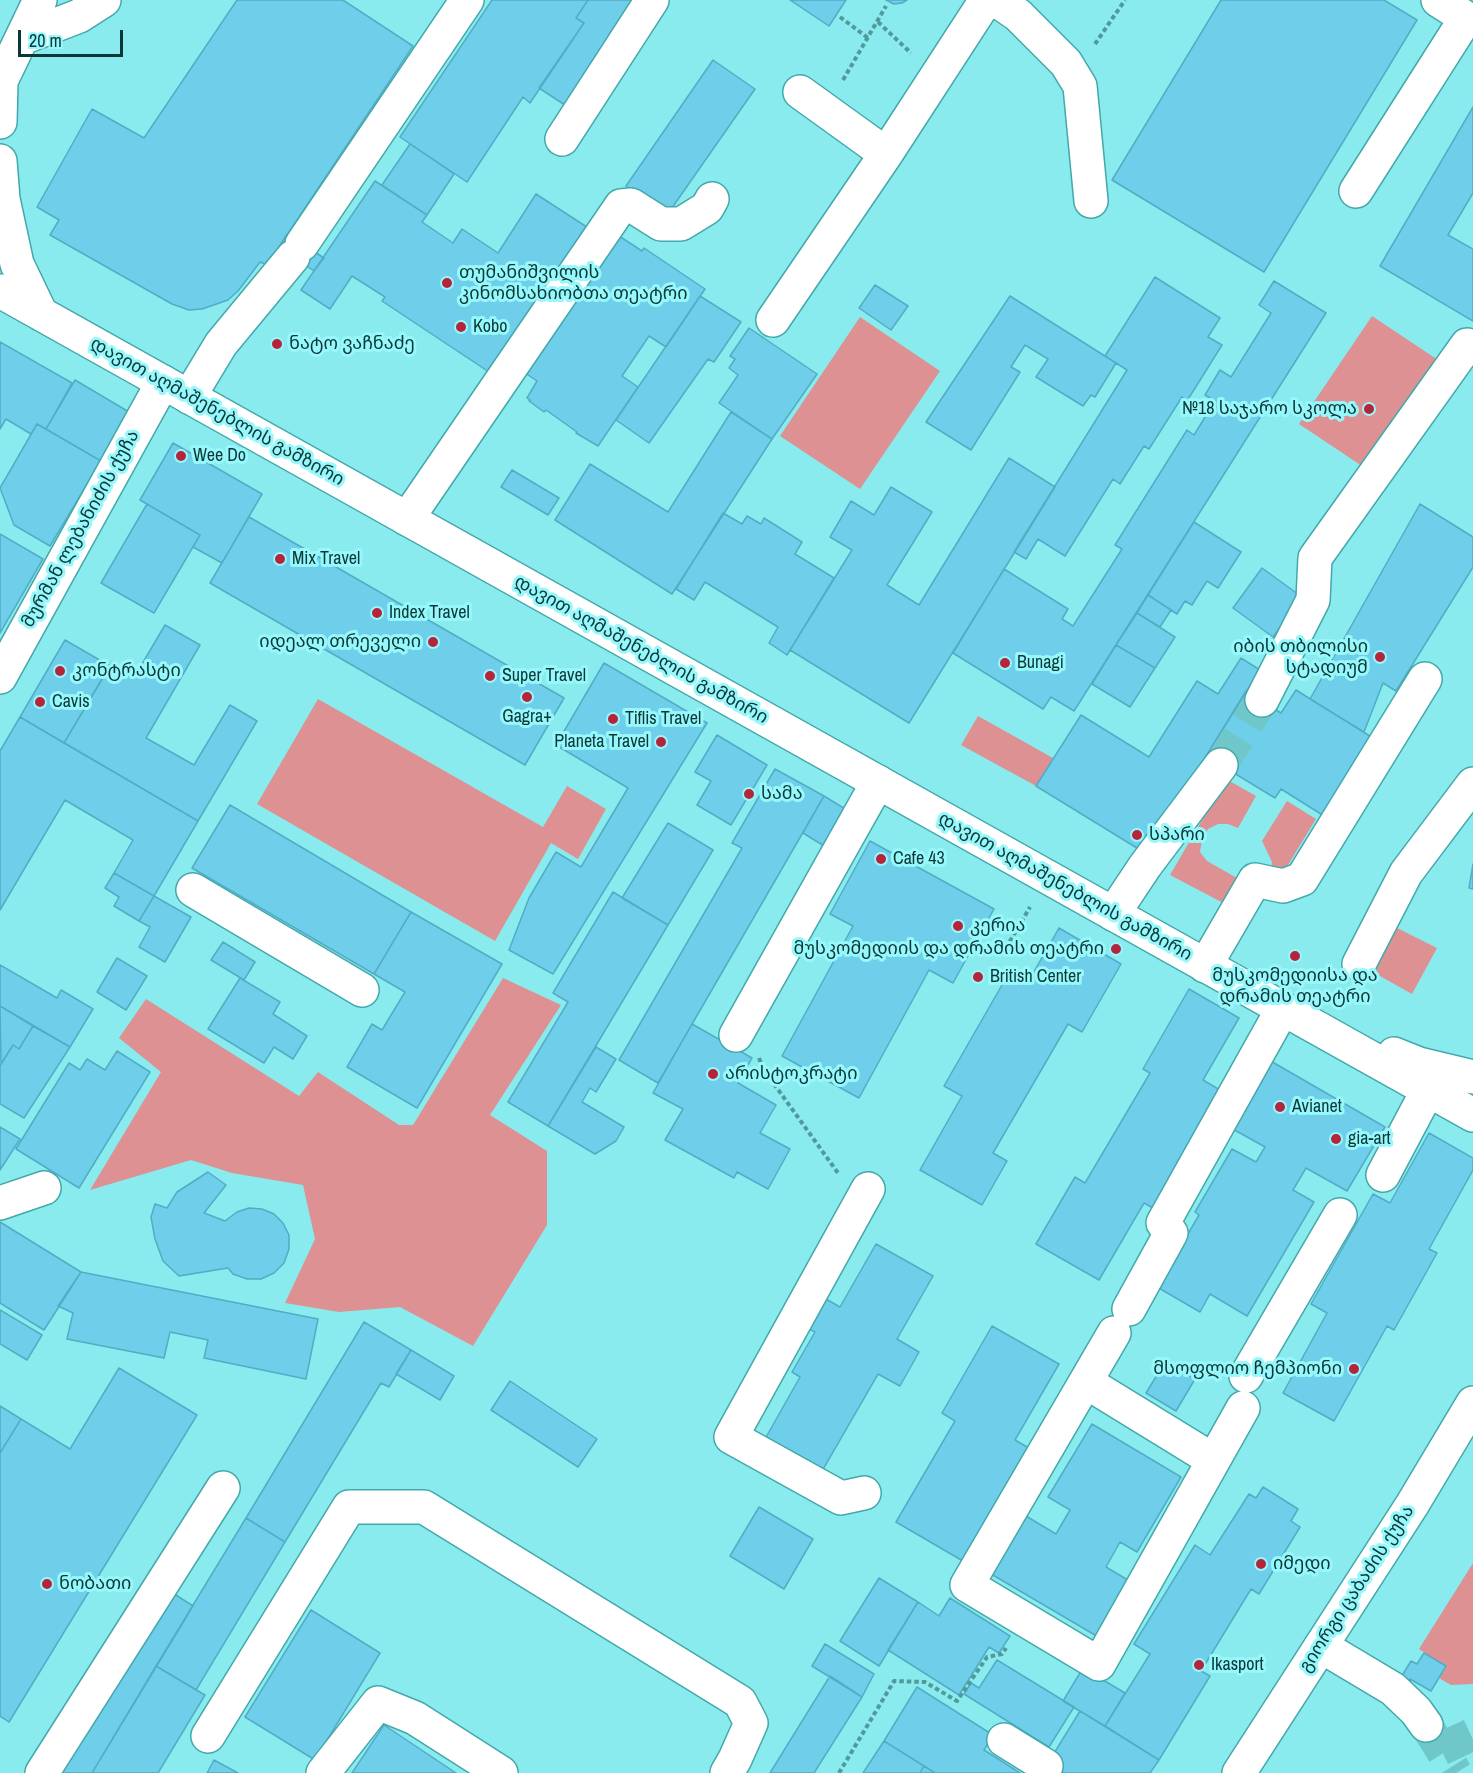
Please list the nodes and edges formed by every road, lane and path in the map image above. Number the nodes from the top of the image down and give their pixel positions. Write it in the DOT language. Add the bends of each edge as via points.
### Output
graph roads {
  1 [pos="40,0"];
  2 [pos="104,0"];
  3 [pos="468,0"];
  4 [pos="652,0"];
  5 [pos="986,0"];
  6 [pos="996,0"];
  7 [pos="1125,0"];
  8 [pos="1438,0"];
  9 [pos="886,6"];
  10 [pos="840,17"];
  11 [pos="878,21"];
  12 [pos="22,38"];
  13 [pos="868,38"];
  14 [pos="1075,75"];
  15 [pos="936,76"];
  16 [pos="0,82"];
  17 [pos="812,101"];
  18 [pos="0,122"];
  19 [pos="562,139"];
  20 [pos="885,154"];
  21 [pos="0,161"];
  22 [pos="1356,191"];
  23 [pos="712,199"];
  24 [pos="1091,201"];
  25 [pos="0,291"];
  26 [pos="41,314"];
  27 [pos="773,320"];
  28 [pos="1473,348"];
  29 [pos="176,389"];
  30 [pos="407,519"];
  31 [pos="0,676"];
  32 [pos="1425,679"];
  33 [pos="1262,700"];
  34 [pos="1221,765"];
  35 [pos="878,782"];
  36 [pos="1473,784"];
  37 [pos="193,890"];
  38 [pos="1035,899"];
  39 [pos="1113,914"];
  40 [pos="1006,948"];
  41 [pos="1359,964"];
  42 [pos="1205,966"];
  43 [pos="362,990"];
  44 [pos="1282,1010"];
  45 [pos="736,1035"];
  46 [pos="1473,1077"];
  47 [pos="1428,1090"];
  48 [pos="1473,1115"];
  49 [pos="1383,1175"];
  50 [pos="44,1188"];
  51 [pos="868,1189"];
  52 [pos="0,1203"];
  53 [pos="1340,1215"];
  54 [pos="1086,1382"];
  55 [pos="1473,1403"];
  56 [pos="1213,1460"];
  57 [pos="223,1488"];
  58 [pos="864,1493"];
  59 [pos="1321,1646"];
  60 [pos="1002,1654"];
  61 [pos="1426,1725"];
  62 [pos="208,1736"];
  63 [pos="1004,1740"];
  64 [pos="1046,1766"];
  65 [pos="42,1773"];
  66 [pos="323,1773"];
  67 [pos="501,1773"];
  68 [pos="727,1773"];
  69 [pos="839,1773"];
  70 [pos="1239,1773"];
  1 -- 12 [label="main road"];
  2 -- 12 [label="main road" via="79,16"];
  3 -- 29 [label="main road, მურმან ლებანიძის ქუჩა" via="298,251 221,344"];
  4 -- 19 [label="main road"];
  5 -- 15 [label="main road"];
  6 -- 14 [label="main road" via="1018,15"];
  7 -- 14 [label="path"];
  8 -- 22 [label="main road" via="1466,18"];
  9 -- 11 [label="path"];
  10 -- 13 [label="path"];
  11 -- 13 [label="path"];
  11 -- 15 [label="path"];
  12 -- 16 [label="main road"];
  13 -- 17 [label="path"];
  14 -- 24 [label="main road" via="1080,86"];
  15 -- 20 [label="main road"];
  16 -- 18 [label="main road"];
  17 -- 20 [label="main road"];
  20 -- 27 [label="main road"];
  21 -- 26 [label="main road" via="3,200 17,264"];
  23 -- 30 [label="main road" via="707,208 681,224 661,224 631,205 621,206"];
  25 -- 26 [label="main road, დავით აღმაშენებლის გამზირი"];
  26 -- 29 [label="main road, დავით აღმაშენებლის გამზირი"];
  28 -- 33 [label="main road" via="1467,345 1315,558 1314,600"];
  29 -- 30 [label="main road, დავით აღმაშენებლის გამზირი"];
  29 -- 31 [label="main road, მურმან ლებანიძის ქუჩა"];
  30 -- 35 [label="main road, დავით აღმაშენებლის გამზირი"];
  32 -- 42 [label="main road" via="1302,879 1283,886 1255,880"];
  34 -- 39 [label="main road" via="1144,866"];
  35 -- 39 [label="main road, დავით აღმაშენებლის გამზირი"];
  35 -- 45 [label="main road"];
  36 -- 41 [label="main road" via="1406,873"];
  37 -- 43 [label="main road"];
  38 -- 40 [label="path"];
  39 -- 42 [label="main road, დავით აღმაშენებლის გამზირი"];
  42 -- 44 [label="main road, დავით აღმაშენებლის გამზირი"];
  44 -- 46 [label="main road, დავით აღმაშენებლის გამზირი" via="1419,1064"];
  44 -- 47 [label="main road, დავით აღმაშენებლის გამზირი"];
  44 -- 54 [label="main road" via="1163,1223 1171,1233"];
  45 -- 51 [label="path" via="754,1046 764,1070 839,1174"];
  47 -- 48 [label="main road, დავით აღმაშენებლის გამზირი"];
  47 -- 49 [label="main road"];
  50 -- 52 [label="main road"];
  51 -- 58 [label="main road" via="731,1437 841,1498"];
  53 -- 56 [label="main road"];
  54 -- 56 [label="main road"];
  54 -- 56 [label="main road" via="967,1585 1004,1608 1099,1664"];
  55 -- 59 [label="main road, გიორგი ცაბაძის ქუჩა"];
  57 -- 65 [label="main road"];
  59 -- 61 [label="main road" via="1393,1689"];
  59 -- 70 [label="main road, გიორგი ცაბაძის ქუჩა"];
  60 -- 69 [label="path" via="987,1657 957,1701 925,1682 894,1681"];
  62 -- 68 [label="main road" via="349,1507 424,1507 740,1702 751,1723"];
  63 -- 64 [label="main road"];
  66 -- 67 [label="main road" via="378,1703 415,1718"];
}
